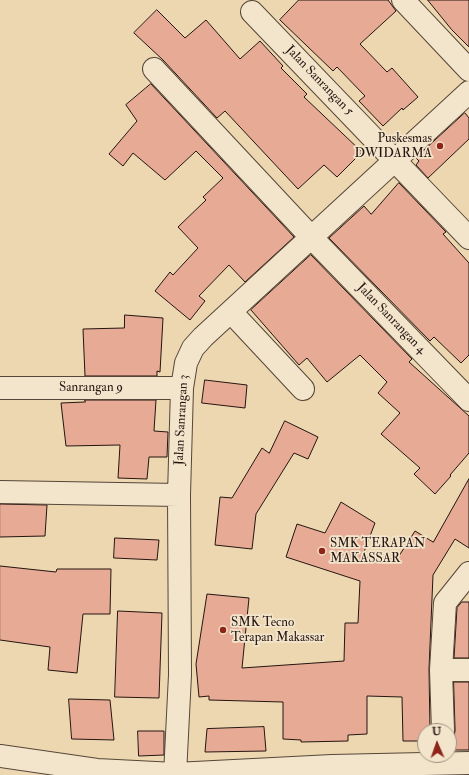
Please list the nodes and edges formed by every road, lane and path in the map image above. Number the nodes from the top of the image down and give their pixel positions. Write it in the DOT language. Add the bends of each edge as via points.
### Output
graph roads {
  1 [pos="403,0"];
  2 [pos="252,12"];
  3 [pos="154,69"];
  4 [pos="469,70"];
  5 [pos="469,92"];
  6 [pos="396,160"];
  7 [pos="312,238"];
  8 [pos="469,238"];
  9 [pos="232,313"];
  10 [pos="0,388"];
  11 [pos="182,388"];
  12 [pos="303,389"];
  13 [pos="469,400"];
  14 [pos="0,492"];
  15 [pos="179,496"];
  16 [pos="469,573"];
  17 [pos="441,670"];
  18 [pos="469,670"];
  19 [pos="443,723"];
  20 [pos="0,756"];
  21 [pos="417,761"];
  22 [pos="457,762"];
  23 [pos="469,763"];
  24 [pos="74,771"];
  25 [pos="175,774"];
  1 -- 4 [label="street"];
  2 -- 6 [label="street, Jalan Sanrangan 5"];
  3 -- 7 [label="street, Jalan Sanrangan 4"];
  5 -- 6 [label="street, Jalan Sanrangan 3"];
  6 -- 7 [label="street, Jalan Sanrangan 3"];
  6 -- 8 [label="street, Jalan Sanrangan 5"];
  7 -- 9 [label="street, Jalan Sanrangan 3"];
  7 -- 13 [label="street, Jalan Sanrangan 4"];
  9 -- 11 [label="street, Jalan Sanrangan 3" via="193,348 186,363"];
  9 -- 12 [label="street"];
  10 -- 11 [label="street, Sanrangan 9"];
  11 -- 15 [label="street, Jalan Sanrangan 3"];
  14 -- 15 [label="street"];
  15 -- 25 [label="street, Jalan Sanrangan 3" via="180,675"];
  16 -- 17 [label="street" via="445,604"];
  17 -- 18 [label="street"];
  17 -- 19 [label="street"];
  20 -- 24 [label="street"];
  21 -- 25 [label="street"];
  22 -- 23 [label="street"];
  24 -- 25 [label="street"];
}
